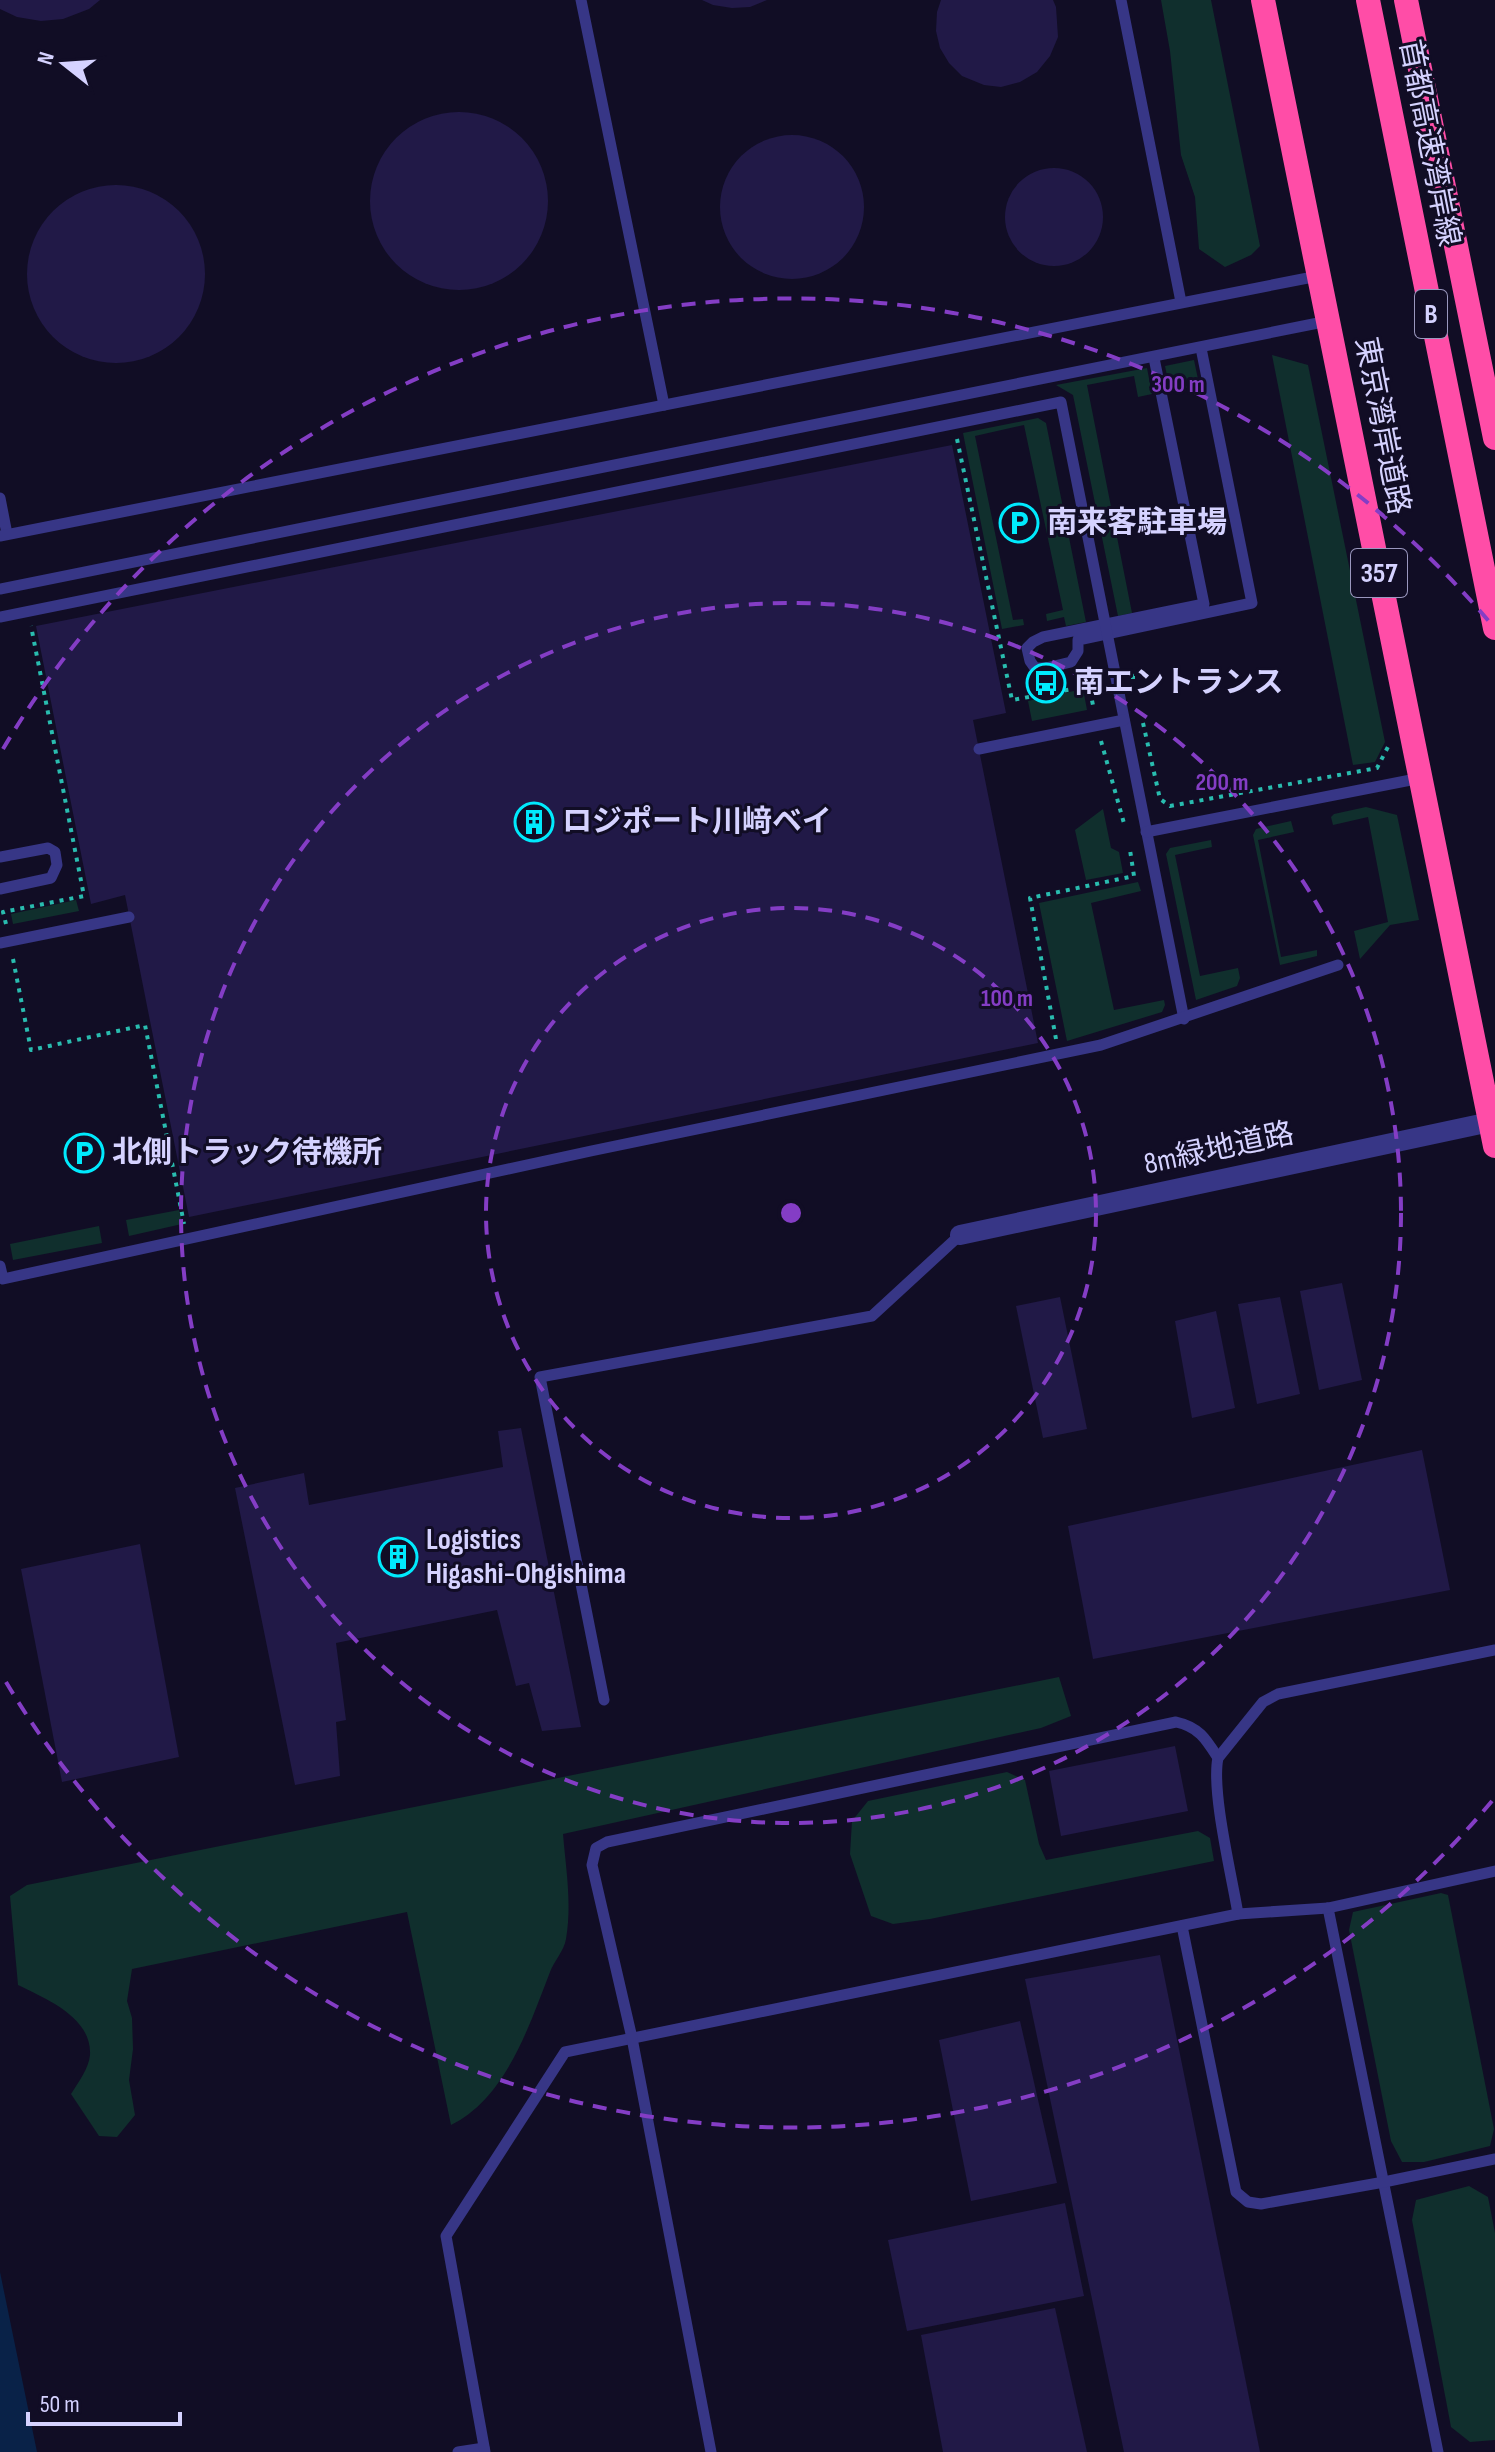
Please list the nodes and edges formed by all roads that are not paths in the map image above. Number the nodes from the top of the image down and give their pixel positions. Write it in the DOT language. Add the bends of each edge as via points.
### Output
graph roads {
  1 [pos="581,0"];
  2 [pos="1121,0"];
  3 [pos="1263,0"];
  4 [pos="1368,0"];
  5 [pos="1406,0"];
  6 [pos="1319,276"];
  7 [pos="1181,302"];
  8 [pos="1328,321"];
  9 [pos="1201,348"];
  10 [pos="1154,358"];
  11 [pos="664,405"];
  12 [pos="1495,438"];
  13 [pos="0,498"];
  14 [pos="4,535"];
  15 [pos="0,589"];
  16 [pos="0,617"];
  17 [pos="1495,628"];
  18 [pos="1106,629"];
  19 [pos="1124,720"];
  20 [pos="979,749"];
  21 [pos="1421,778"];
  22 [pos="1146,832"];
  23 [pos="0,857"];
  24 [pos="0,889"];
  25 [pos="129,917"];
  26 [pos="0,943"];
  27 [pos="1338,965"];
  28 [pos="1184,1019"];
  29 [pos="1490,1122"];
  30 [pos="1495,1146"];
  31 [pos="960,1235"];
  32 [pos="0,1266"];
  33 [pos="1495,1650"];
  34 [pos="604,1700"];
  35 [pos="1218,1758"];
  36 [pos="1495,1871"];
  37 [pos="1328,1908"];
  38 [pos="1238,1914"];
  39 [pos="1182,1926"];
  40 [pos="632,2038"];
  41 [pos="1495,2159"];
  42 [pos="1384,2182"];
  43 [pos="485,2450"];
  44 [pos="458,2452"];
  45 [pos="711,2452"];
  46 [pos="1438,2452"];
  1 -- 11 [label="lane"];
  2 -- 7 [label="lane"];
  3 -- 6 [label="highway, 東京湾岸道路 / 357"];
  4 -- 17 [label="highway, 首都高速湾岸線 / B"];
  5 -- 12 [label="highway, 首都高速湾岸線 / B"];
  6 -- 7 [label="lane"];
  6 -- 8 [label="highway, 東京湾岸道路 / 357"];
  7 -- 11 [label="lane"];
  8 -- 9 [label="lane"];
  8 -- 21 [label="highway, 東京湾岸道路 / 357"];
  9 -- 10 [label="lane"];
  9 -- 18 [label="lane" via="1252,603"];
  10 -- 15 [label="lane"];
  10 -- 18 [label="lane" via="1204,604"];
  11 -- 14 [label="lane"];
  13 -- 14 [label="lane"];
  16 -- 18 [label="lane" via="1061,402"];
  18 -- 18 [label="lane" via="1078,640 1071,662 1035,668 1030,661 1027,648 1043,637"];
  18 -- 19 [label="lane"];
  19 -- 20 [label="lane"];
  19 -- 22 [label="lane"];
  21 -- 22 [label="lane"];
  21 -- 29 [label="highway, 東京湾岸道路 / 357"];
  22 -- 28 [label="lane"];
  23 -- 24 [label="lane" via="48,848 55,852 57,865 51,878"];
  25 -- 26 [label="lane"];
  27 -- 28 [label="lane"];
  28 -- 32 [label="lane" via="1101,1045 148,1249 3,1279"];
  29 -- 30 [label="highway, 東京湾岸道路 / 357"];
  29 -- 31 [label="street, 8m緑地道路"];
  31 -- 34 [label="lane" via="872,1316 540,1377"];
  33 -- 35 [label="lane" via="1278,1694 1263,1702"];
  35 -- 38 [label="lane" via="1218,1791"];
  35 -- 40 [label="lane" via="1201,1732 1176,1722 607,1842 596,1848 592,1865"];
  36 -- 37 [label="lane"];
  37 -- 38 [label="lane"];
  37 -- 42 [label="lane"];
  38 -- 39 [label="lane"];
  39 -- 40 [label="lane"];
  39 -- 42 [label="lane" via="1236,2192 1261,2204"];
  40 -- 43 [label="lane" via="565,2052 446,2236"];
  40 -- 45 [label="lane"];
  41 -- 42 [label="lane"];
  42 -- 46 [label="lane"];
  43 -- 44 [label="lane"];
}
